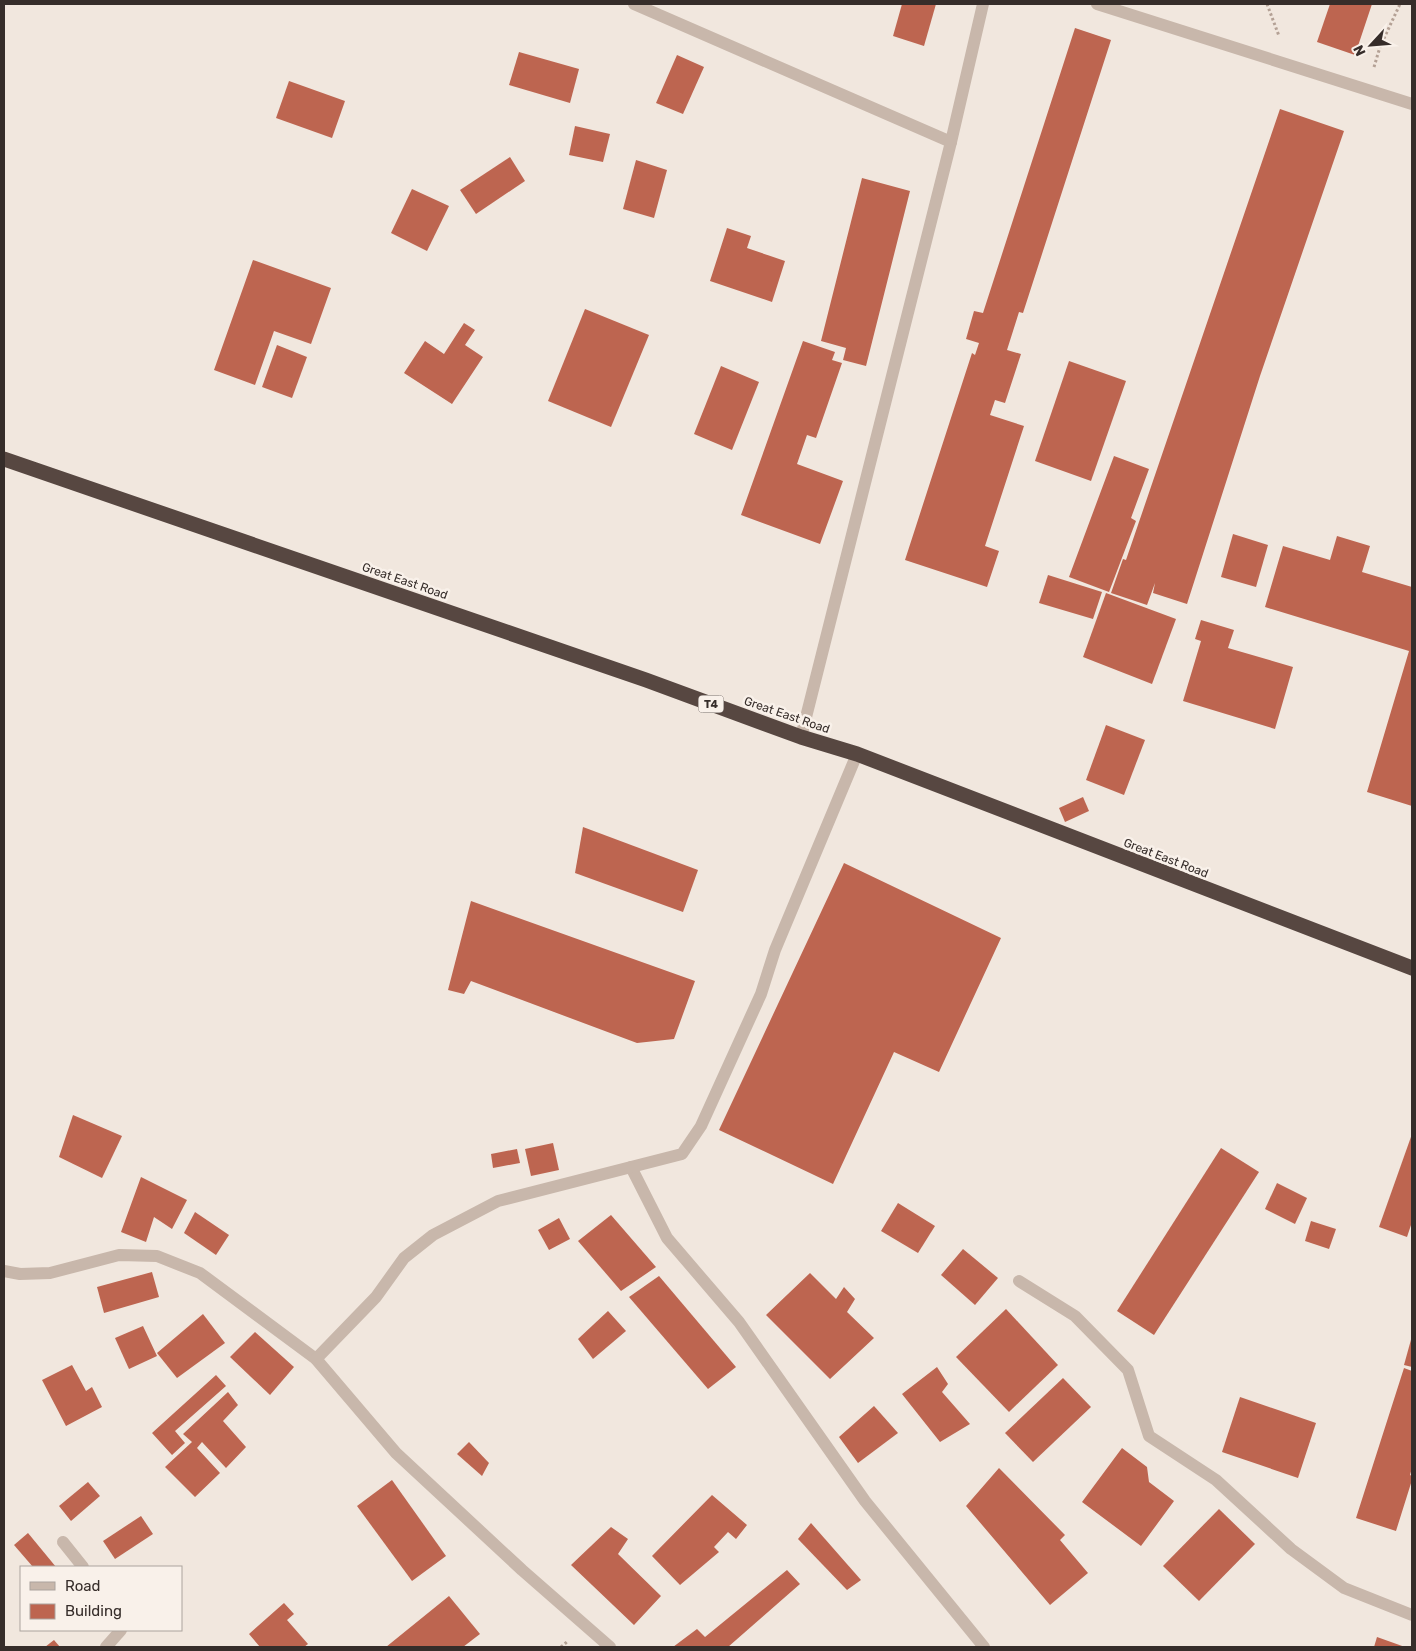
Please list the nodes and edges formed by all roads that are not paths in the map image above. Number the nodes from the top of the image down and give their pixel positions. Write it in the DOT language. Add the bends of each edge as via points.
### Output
graph roads {
  1 [pos="634,4"];
  2 [pos="983,4"];
  3 [pos="1096,4"];
  4 [pos="1412,104"];
  5 [pos="951,142"];
  6 [pos="4,459"];
  7 [pos="801,737"];
  8 [pos="857,754"];
  9 [pos="1412,968"];
  10 [pos="631,1167"];
  11 [pos="4,1271"];
  12 [pos="1019,1281"];
  13 [pos="316,1359"];
  14 [pos="64,1542"];
  15 [pos="82,1566"];
  16 [pos="1412,1615"];
  17 [pos="120,1631"];
  18 [pos="106,1647"];
  19 [pos="610,1647"];
  20 [pos="984,1647"];
  1 -- 5 [label="street"];
  2 -- 5 [label="street"];
  3 -- 4 [label="street"];
  5 -- 7 [label="street"];
  6 -- 7 [label="highway, Great East Road / T4"];
  7 -- 8 [label="highway, Great East Road / T4"];
  8 -- 9 [label="highway, Great East Road / T4"];
  8 -- 10 [label="street" via="775,950 761,994 702,1126 682,1154"];
  10 -- 13 [label="street" via="498,1201 433,1235 404,1258 376,1297"];
  10 -- 20 [label="street" via="667,1238 739,1322 865,1501"];
  11 -- 13 [label="street" via="50,1273 119,1255 157,1256 200,1273"];
  12 -- 16 [label="street" via="1075,1316 1128,1370 1149,1436 1216,1480 1291,1549 1344,1588"];
  13 -- 19 [label="street" via="396,1453"];
  14 -- 15 [label="street"];
  17 -- 18 [label="street"];
}
